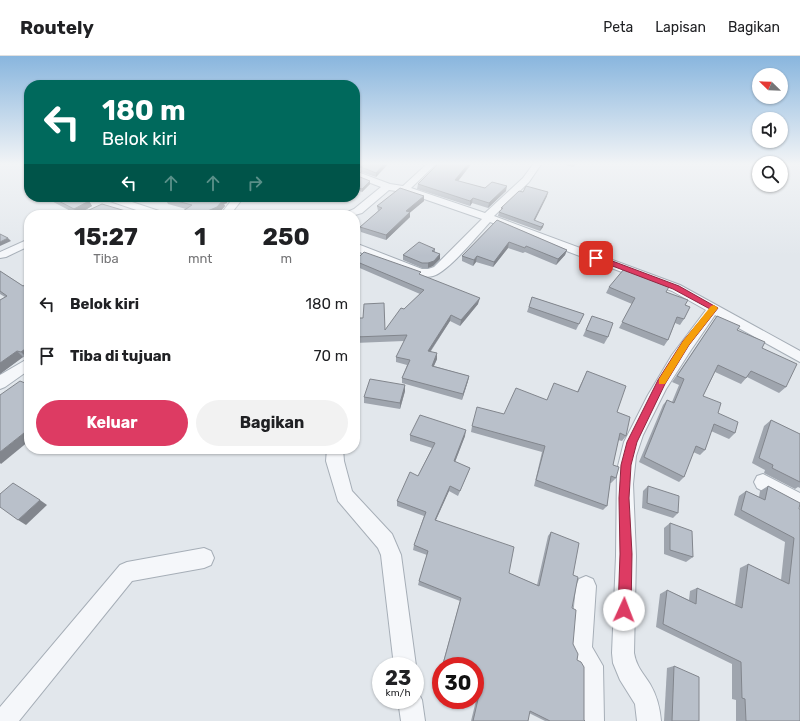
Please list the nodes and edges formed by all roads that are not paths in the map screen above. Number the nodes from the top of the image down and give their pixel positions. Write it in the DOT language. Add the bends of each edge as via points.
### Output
graph roads {
  1 [pos="379,194"];
  2 [pos="420,194"];
  3 [pos="512,194"];
  4 [pos="112,202"];
  5 [pos="235,202"];
  6 [pos="142,210"];
  7 [pos="229,210"];
  8 [pos="359,210"];
  9 [pos="488,217"];
  10 [pos="24,244"];
  11 [pos="360,248"];
  12 [pos="2,255"];
  13 [pos="714,308"];
  14 [pos="800,357"];
  15 [pos="24,366"];
  16 [pos="0,383"];
  17 [pos="335,454"];
  18 [pos="763,482"];
  19 [pos="800,502"];
  20 [pos="204,558"];
  21 [pos="586,586"];
  22 [pos="404,657"];
  23 [pos="411,709"];
  24 [pos="4,721"];
  25 [pos="413,721"];
  26 [pos="592,721"];
  27 [pos="649,721"];
  1 -- 8 [label="street"];
  2 -- 9 [label="street"];
  3 -- 9 [label="street"];
  4 -- 6 [label="street"];
  5 -- 7 [label="street"];
  9 -- 11 [label="street" via="438,269 430,274 420,273"];
  9 -- 13 [label="street" via="676,288"];
  10 -- 12 [label="street"];
  13 -- 14 [label="street"];
  13 -- 27 [label="street" via="686,343 661,383 632,442 626,465 623,652 627,672 645,696 649,708"];
  15 -- 16 [label="street"];
  17 -- 22 [label="street" via="344,495 385,541 389,551"];
  18 -- 19 [label="street"];
  20 -- 24 [label="street" via="128,572"];
  21 -- 26 [label="street" via="581,646 592,666"];
  23 -- 25 [label="street"];
}
